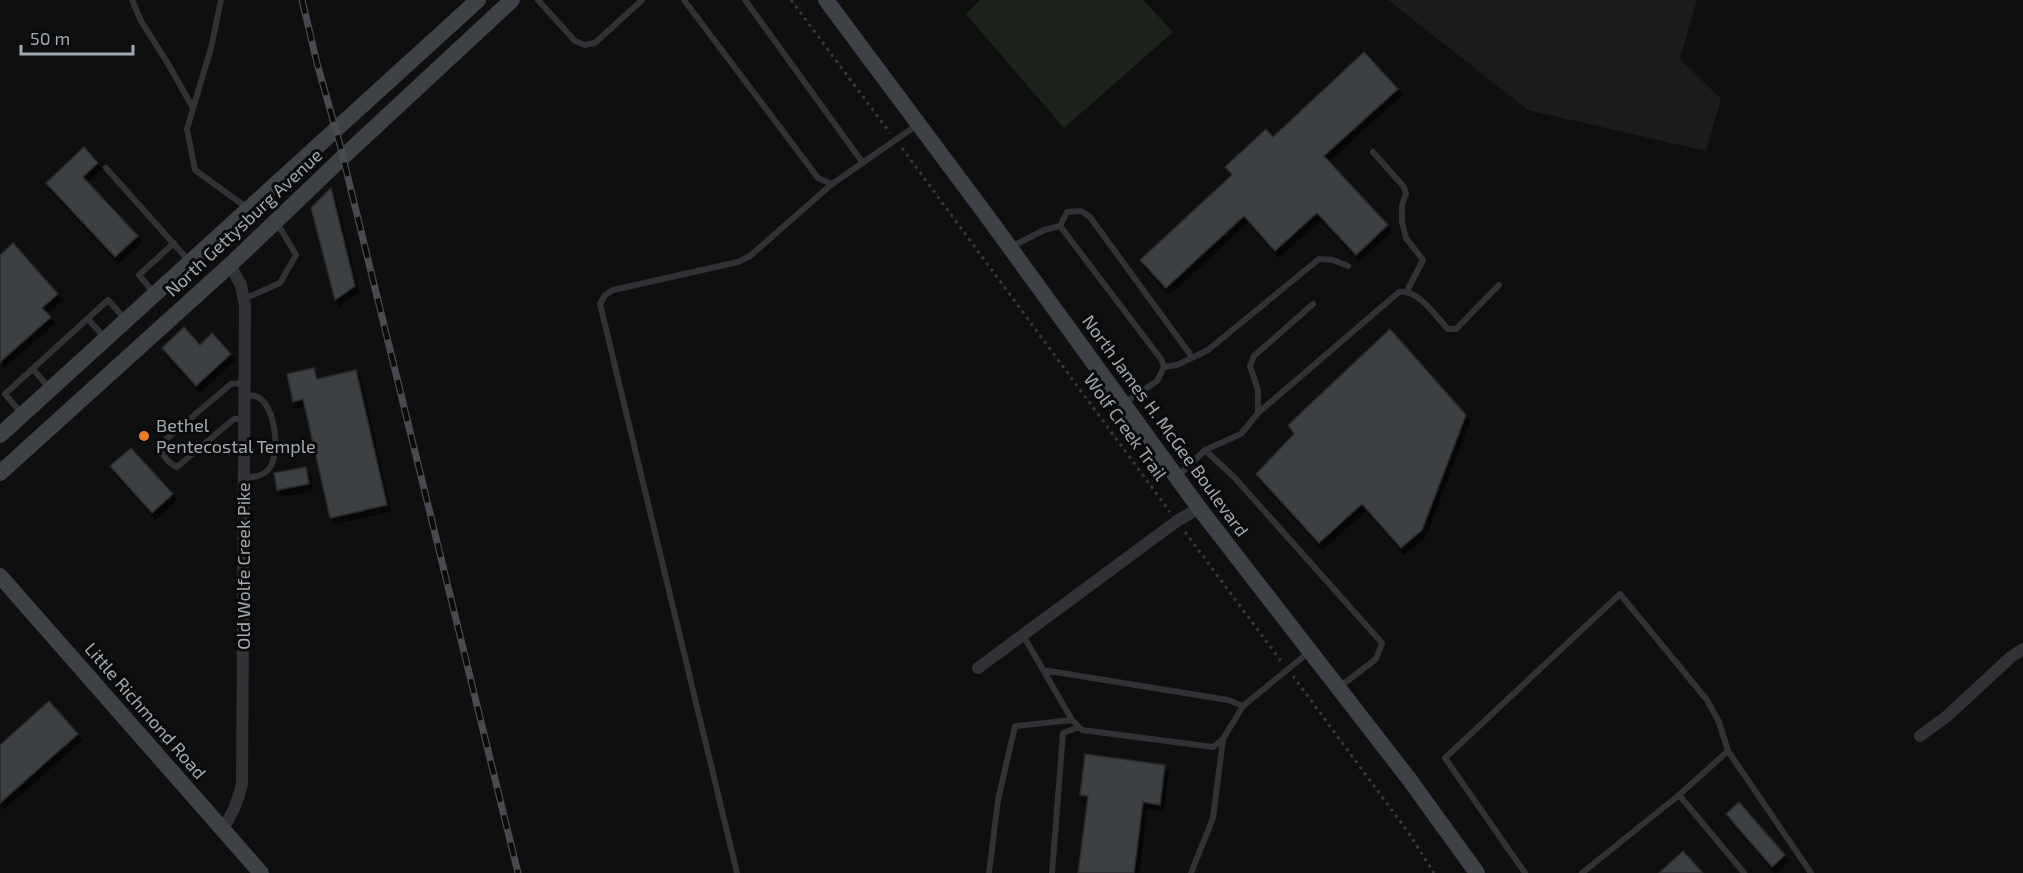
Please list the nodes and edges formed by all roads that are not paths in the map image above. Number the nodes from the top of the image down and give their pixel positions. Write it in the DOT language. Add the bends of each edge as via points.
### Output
graph roads {
  1 [pos="132,0"];
  2 [pos="221,0"];
  3 [pos="477,0"];
  4 [pos="512,0"];
  5 [pos="538,0"];
  6 [pos="642,0"];
  7 [pos="684,0"];
  8 [pos="745,0"];
  9 [pos="826,0"];
  10 [pos="193,108"];
  11 [pos="918,125"];
  12 [pos="1373,152"];
  13 [pos="863,163"];
  14 [pos="106,168"];
  15 [pos="832,184"];
  16 [pos="249,210"];
  17 [pos="276,221"];
  18 [pos="1060,226"];
  19 [pos="174,243"];
  20 [pos="1010,248"];
  21 [pos="190,262"];
  22 [pos="230,265"];
  23 [pos="1348,267"];
  24 [pos="1499,285"];
  25 [pos="1407,291"];
  26 [pos="155,294"];
  27 [pos="244,299"];
  28 [pos="1313,304"];
  29 [pos="88,319"];
  30 [pos="126,321"];
  31 [pos="106,339"];
  32 [pos="1192,357"];
  33 [pos="1164,368"];
  34 [pos="33,369"];
  35 [pos="245,383"];
  36 [pos="51,389"];
  37 [pos="2,393"];
  38 [pos="245,396"];
  39 [pos="1123,404"];
  40 [pos="1258,412"];
  41 [pos="23,415"];
  42 [pos="245,419"];
  43 [pos="0,435"];
  44 [pos="1205,450"];
  45 [pos="0,473"];
  46 [pos="244,478"];
  47 [pos="1177,478"];
  48 [pos="1199,508"];
  49 [pos="0,576"];
  50 [pos="1023,635"];
  51 [pos="2023,649"];
  52 [pos="1310,651"];
  53 [pos="978,668"];
  54 [pos="1043,670"];
  55 [pos="1338,688"];
  56 [pos="1243,706"];
  57 [pos="1072,720"];
  58 [pos="1079,727"];
  59 [pos="1920,736"];
  60 [pos="1223,739"];
  61 [pos="1728,751"];
  62 [pos="1678,795"];
  63 [pos="222,829"];
  64 [pos="261,873"];
  65 [pos="737,873"];
  66 [pos="989,873"];
  67 [pos="1052,873"];
  68 [pos="1191,873"];
  69 [pos="1477,873"];
  70 [pos="1525,873"];
  71 [pos="1582,873"];
  72 [pos="1744,873"];
  73 [pos="1810,873"];
  1 -- 10 [label="lane"];
  2 -- 10 [label="lane"];
  3 -- 16 [label="main road, North Gettysburg Avenue"];
  4 -- 17 [label="main road, North Gettysburg Avenue"];
  5 -- 6 [label="lane" via="575,41 585,45 595,43"];
  7 -- 15 [label="lane" via="818,178"];
  8 -- 13 [label="lane"];
  9 -- 11 [label="main road, North James H. McGee Boulevard"];
  10 -- 16 [label="lane" via="187,129 195,170"];
  11 -- 13 [label="lane"];
  11 -- 20 [label="main road, North James H. McGee Boulevard"];
  12 -- 25 [label="lane" via="1404,187 1402,222 1406,238 1424,260"];
  13 -- 15 [label="lane"];
  14 -- 19 [label="lane"];
  15 -- 65 [label="lane" via="750,256 613,290 600,304"];
  16 -- 21 [label="main road, North Gettysburg Avenue"];
  17 -- 22 [label="main road, North Gettysburg Avenue"];
  17 -- 27 [label="lane" via="296,255 280,283"];
  18 -- 20 [label="lane"];
  18 -- 32 [label="lane" via="1067,212 1081,211 1090,217"];
  18 -- 33 [label="lane"];
  19 -- 21 [label="lane"];
  19 -- 26 [label="lane" via="139,275"];
  20 -- 39 [label="main road, North James H. McGee Boulevard"];
  21 -- 26 [label="main road, North Gettysburg Avenue"];
  22 -- 27 [label="street, Old Wolfe Creek Pike"];
  22 -- 45 [label="main road, North Gettysburg Avenue"];
  23 -- 32 [label="lane" via="1319,259 1208,350"];
  24 -- 25 [label="lane" via="1461,326 1448,330 1416,295"];
  25 -- 40 [label="lane" via="1400,292"];
  26 -- 30 [label="main road, North Gettysburg Avenue"];
  27 -- 35 [label="street, Old Wolfe Creek Pike"];
  28 -- 40 [label="lane" via="1254,356 1250,366 1258,390"];
  29 -- 30 [label="lane" via="108,300"];
  29 -- 31 [label="lane"];
  29 -- 34 [label="lane"];
  30 -- 31 [label="main road, North Gettysburg Avenue"];
  31 -- 36 [label="main road, North Gettysburg Avenue"];
  32 -- 33 [label="lane"];
  33 -- 39 [label="lane" via="1156,381"];
  34 -- 36 [label="lane"];
  34 -- 37 [label="lane"];
  35 -- 38 [label="street, Old Wolfe Creek Pike"];
  35 -- 42 [label="lane" via="231,384 159,445 161,452 177,467 234,419"];
  36 -- 41 [label="main road, North Gettysburg Avenue"];
  37 -- 41 [label="lane"];
  38 -- 42 [label="street, Old Wolfe Creek Pike"];
  38 -- 46 [label="lane" via="254,395 270,411 275,454 268,471"];
  39 -- 47 [label="main road, North James H. McGee Boulevard"];
  40 -- 44 [label="lane" via="1241,434"];
  41 -- 43 [label="main road, North Gettysburg Avenue"];
  42 -- 46 [label="street, Old Wolfe Creek Pike"];
  44 -- 47 [label="lane"];
  44 -- 55 [label="lane" via="1382,643 1376,659"];
  46 -- 63 [label="street, Old Wolfe Creek Pike" via="242,784 239,800"];
  47 -- 48 [label="main road, North James H. McGee Boulevard"];
  48 -- 50 [label="street"];
  48 -- 52 [label="main road, North James H. McGee Boulevard"];
  49 -- 63 [label="main road, Little Richmond Road"];
  50 -- 53 [label="street"];
  50 -- 54 [label="lane"];
  51 -- 59 [label="street"];
  52 -- 55 [label="main road, North James H. McGee Boulevard"];
  52 -- 56 [label="lane"];
  54 -- 56 [label="lane" via="1228,700"];
  54 -- 57 [label="lane"];
  55 -- 69 [label="main road, North James H. McGee Boulevard"];
  56 -- 60 [label="lane"];
  57 -- 58 [label="lane"];
  57 -- 66 [label="lane" via="1015,726 998,801"];
  58 -- 60 [label="lane" via="1213,747"];
  58 -- 67 [label="lane" via="1063,734"];
  60 -- 68 [label="lane" via="1213,818"];
  61 -- 62 [label="lane"];
  61 -- 70 [label="lane" via="1707,700 1620,594 1445,758"];
  61 -- 73 [label="lane"];
  62 -- 71 [label="lane"];
  62 -- 72 [label="lane"];
  63 -- 64 [label="main road, Little Richmond Road"];
}
